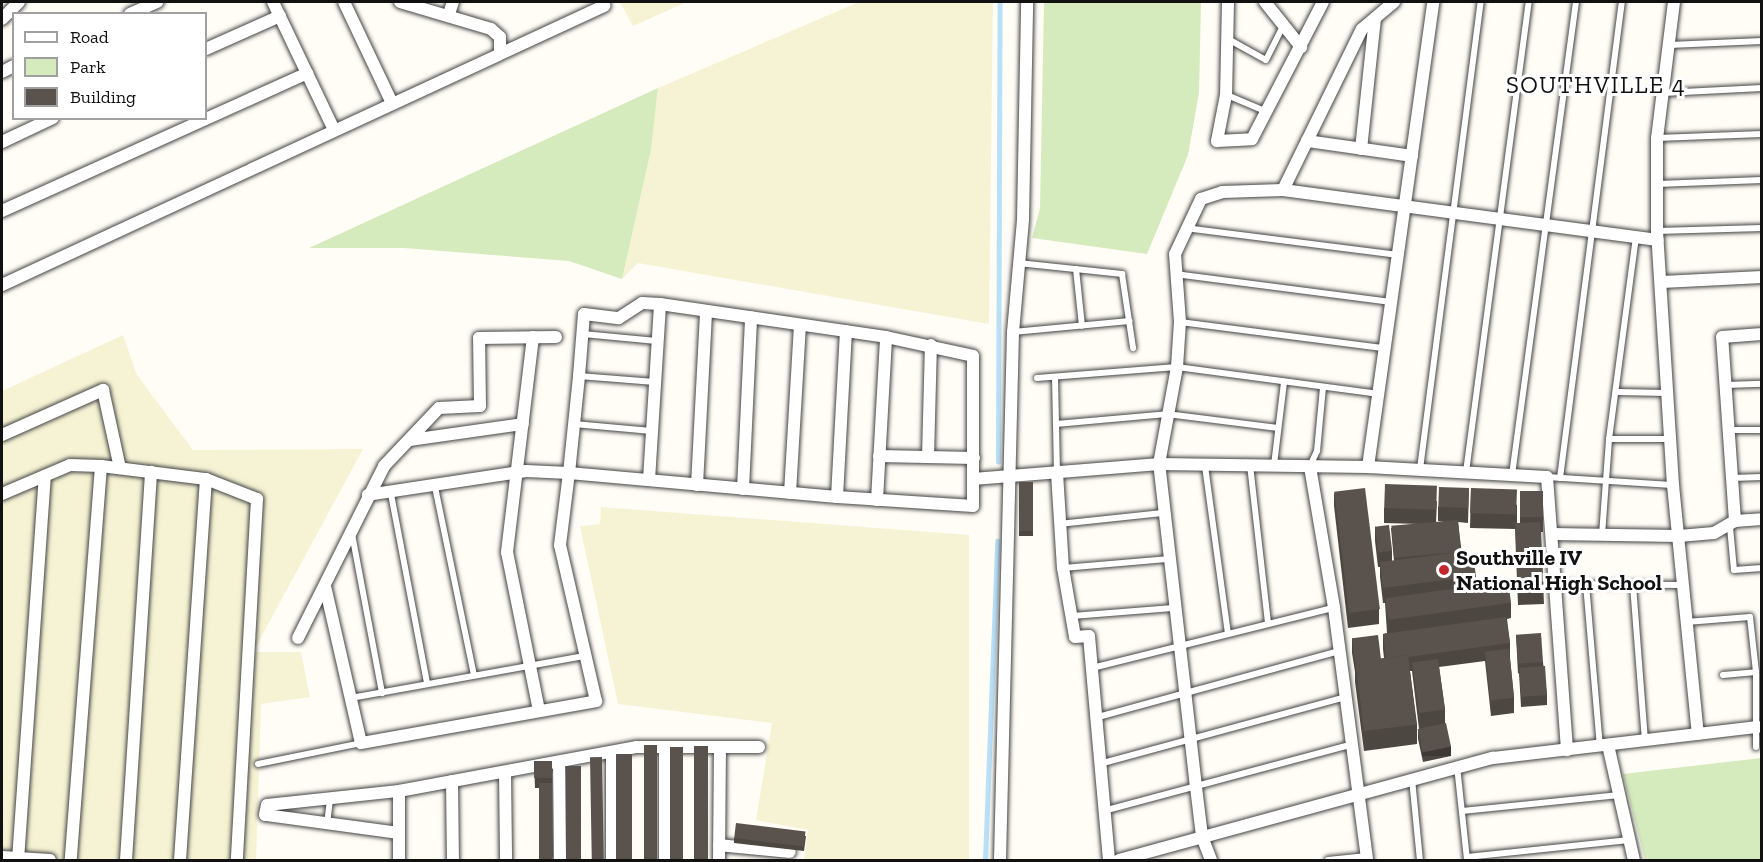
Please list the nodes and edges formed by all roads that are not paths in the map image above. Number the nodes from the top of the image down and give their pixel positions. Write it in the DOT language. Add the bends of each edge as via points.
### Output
graph roads {
  1 [pos="19,2"];
  2 [pos="157,2"];
  3 [pos="273,2"];
  4 [pos="344,2"];
  5 [pos="400,2"];
  6 [pos="453,2"];
  7 [pos="1027,2"];
  8 [pos="1228,2"];
  9 [pos="1265,2"];
  10 [pos="1322,2"];
  11 [pos="1394,2"];
  12 [pos="1433,2"];
  13 [pos="1481,2"];
  14 [pos="1529,2"];
  15 [pos="1576,2"];
  16 [pos="1622,2"];
  17 [pos="1674,2"];
  18 [pos="604,6"];
  19 [pos="134,12"];
  20 [pos="448,14"];
  21 [pos="280,16"];
  22 [pos="2,19"];
  23 [pos="1375,19"];
  24 [pos="1284,24"];
  25 [pos="1228,39"];
  26 [pos="1761,41"];
  27 [pos="1669,45"];
  28 [pos="1301,47"];
  29 [pos="207,49"];
  30 [pos="500,51"];
  31 [pos="307,73"];
  32 [pos="1761,88"];
  33 [pos="1663,93"];
  34 [pos="1226,95"];
  35 [pos="392,103"];
  36 [pos="1268,112"];
  37 [pos="207,118"];
  38 [pos="49,120"];
  39 [pos="203,120"];
  40 [pos="334,130"];
  41 [pos="1761,134"];
  42 [pos="1657,138"];
  43 [pos="1307,141"];
  44 [pos="2,142"];
  45 [pos="1361,149"];
  46 [pos="1412,156"];
  47 [pos="1761,180"];
  48 [pos="1656,184"];
  49 [pos="1283,190"];
  50 [pos="1406,207"];
  51 [pos="2,211"];
  52 [pos="1456,214"];
  53 [pos="1501,219"];
  54 [pos="1547,225"];
  55 [pos="1185,228"];
  56 [pos="1761,228"];
  57 [pos="1591,231"];
  58 [pos="1657,235"];
  59 [pos="1636,237"];
  60 [pos="1400,255"];
  61 [pos="1018,262"];
  62 [pos="1076,269"];
  63 [pos="1175,274"];
  64 [pos="1761,277"];
  65 [pos="1662,282"];
  66 [pos="2,285"];
  67 [pos="1393,302"];
  68 [pos="660,304"];
  69 [pos="706,310"];
  70 [pos="751,317"];
  71 [pos="1129,321"];
  72 [pos="1180,322"];
  73 [pos="800,324"];
  74 [pos="1082,326"];
  75 [pos="846,332"];
  76 [pos="1013,332"];
  77 [pos="583,334"];
  78 [pos="1761,334"];
  79 [pos="532,337"];
  80 [pos="556,337"];
  81 [pos="886,337"];
  82 [pos="658,342"];
  83 [pos="931,345"];
  84 [pos="1133,348"];
  85 [pos="1386,348"];
  86 [pos="1177,367"];
  87 [pos="579,376"];
  88 [pos="1055,377"];
  89 [pos="1037,378"];
  90 [pos="655,382"];
  91 [pos="1284,382"];
  92 [pos="1761,384"];
  93 [pos="1726,385"];
  94 [pos="1323,387"];
  95 [pos="1617,392"];
  96 [pos="1666,393"];
  97 [pos="1380,394"];
  98 [pos="1167,414"];
  99 [pos="523,424"];
  100 [pos="574,424"];
  101 [pos="1056,424"];
  102 [pos="1278,428"];
  103 [pos="1729,430"];
  104 [pos="1761,430"];
  105 [pos="652,431"];
  106 [pos="2,435"];
  107 [pos="1609,439"];
  108 [pos="1670,439"];
  109 [pos="410,440"];
  110 [pos="879,456"];
  111 [pos="928,457"];
  112 [pos="974,458"];
  113 [pos="1159,464"];
  114 [pos="1250,465"];
  115 [pos="1274,465"];
  116 [pos="101,466"];
  117 [pos="1205,466"];
  118 [pos="1310,467"];
  119 [pos="1368,467"];
  120 [pos="120,468"];
  121 [pos="1420,470"];
  122 [pos="151,472"];
  123 [pos="516,472"];
  124 [pos="1466,472"];
  125 [pos="569,473"];
  126 [pos="1057,473"];
  127 [pos="1512,475"];
  128 [pos="45,476"];
  129 [pos="1547,477"];
  130 [pos="1761,477"];
  131 [pos="1009,478"];
  132 [pos="1560,478"];
  133 [pos="1732,478"];
  134 [pos="206,479"];
  135 [pos="973,479"];
  136 [pos="649,480"];
  137 [pos="1605,481"];
  138 [pos="698,485"];
  139 [pos="1673,485"];
  140 [pos="435,487"];
  141 [pos="743,489"];
  142 [pos="790,493"];
  143 [pos="2,494"];
  144 [pos="391,494"];
  145 [pos="368,495"];
  146 [pos="837,497"];
  147 [pos="877,500"];
  148 [pos="1162,513"];
  149 [pos="1761,519"];
  150 [pos="1059,524"];
  151 [pos="1732,524"];
  152 [pos="351,527"];
  153 [pos="1552,534"];
  154 [pos="1602,535"];
  155 [pos="1679,536"];
  156 [pos="1167,559"];
  157 [pos="1063,568"];
  158 [pos="1761,568"];
  159 [pos="1557,584"];
  160 [pos="1586,584"];
  161 [pos="1633,585"];
  162 [pos="1681,585"];
  163 [pos="325,586"];
  164 [pos="1334,608"];
  165 [pos="1173,609"];
  166 [pos="1072,616"];
  167 [pos="1685,622"];
  168 [pos="1268,624"];
  169 [pos="1228,633"];
  170 [pos="298,638"];
  171 [pos="1178,647"];
  172 [pos="1340,651"];
  173 [pos="585,656"];
  174 [pos="530,665"];
  175 [pos="1092,668"];
  176 [pos="1756,672"];
  177 [pos="474,675"];
  178 [pos="1723,675"];
  179 [pos="427,683"];
  180 [pos="382,693"];
  181 [pos="1184,694"];
  182 [pos="1347,697"];
  183 [pos="350,698"];
  184 [pos="539,711"];
  185 [pos="1098,717"];
  186 [pos="1758,727"];
  187 [pos="1698,734"];
  188 [pos="1190,739"];
  189 [pos="1645,741"];
  190 [pos="361,743"];
  191 [pos="1354,744"];
  192 [pos="1604,746"];
  193 [pos="665,747"];
  194 [pos="720,747"];
  195 [pos="759,747"];
  196 [pos="1756,747"];
  197 [pos="1568,750"];
  198 [pos="612,752"];
  199 [pos="560,762"];
  200 [pos="1103,763"];
  201 [pos="258,764"];
  202 [pos="1457,766"];
  203 [pos="505,772"];
  204 [pos="1412,779"];
  205 [pos="453,781"];
  206 [pos="1196,787"];
  207 [pos="399,791"];
  208 [pos="1361,794"];
  209 [pos="1619,795"];
  210 [pos="330,799"];
  211 [pos="1107,810"];
  212 [pos="1462,811"];
  213 [pos="327,824"];
  214 [pos="399,833"];
  215 [pos="1203,836"];
  216 [pos="1629,840"];
  217 [pos="719,845"];
  218 [pos="790,852"];
  219 [pos="1151,856"];
  220 [pos="2,857"];
  221 [pos="1367,858"];
  222 [pos="18,859"];
  223 [pos="1467,859"];
  224 [pos="50,861"];
  225 [pos="71,861"];
  226 [pos="126,861"];
  227 [pos="180,861"];
  228 [pos="237,861"];
  229 [pos="399,861"];
  230 [pos="453,861"];
  231 [pos="506,861"];
  232 [pos="560,861"];
  233 [pos="612,861"];
  234 [pos="665,861"];
  235 [pos="719,861"];
  236 [pos="1000,861"];
  237 [pos="1109,861"];
  238 [pos="1119,861"];
  239 [pos="1211,861"];
  240 [pos="1328,861"];
  241 [pos="1420,861"];
  242 [pos="1634,861"];
  1 -- 22 [label="street"];
  2 -- 19 [label="street"];
  3 -- 21 [label="street"];
  4 -- 35 [label="street"];
  5 -- 20 [label="street"];
  6 -- 20 [label="street"];
  7 -- 61 [label="street" via="1023,219"];
  8 -- 25 [label="street"];
  9 -- 24 [label="street"];
  10 -- 28 [label="street"];
  11 -- 23 [label="street"];
  12 -- 46 [label="street"];
  13 -- 52 [label="lane"];
  14 -- 53 [label="lane"];
  15 -- 54 [label="lane"];
  16 -- 57 [label="lane"];
  17 -- 27 [label="street"];
  18 -- 30 [label="street"];
  20 -- 30 [label="street" via="496,32"];
  21 -- 29 [label="street"];
  21 -- 31 [label="street"];
  23 -- 43 [label="street" via="1362,29"];
  23 -- 45 [label="street"];
  24 -- 25 [label="lane" via="1266,60"];
  24 -- 28 [label="street"];
  25 -- 34 [label="street"];
  26 -- 27 [label="lane"];
  27 -- 33 [label="street"];
  28 -- 36 [label="street"];
  30 -- 35 [label="street"];
  31 -- 37 [label="street"];
  31 -- 40 [label="street"];
  32 -- 33 [label="lane"];
  33 -- 42 [label="street"];
  34 -- 36 [label="lane"];
  34 -- 36 [label="street" via="1217,141 1249,141"];
  35 -- 40 [label="street"];
  38 -- 44 [label="street"];
  39 -- 51 [label="street"];
  40 -- 66 [label="street"];
  41 -- 42 [label="lane"];
  42 -- 48 [label="street"];
  43 -- 45 [label="street"];
  43 -- 49 [label="street"];
  45 -- 46 [label="street"];
  46 -- 50 [label="street"];
  47 -- 48 [label="lane"];
  48 -- 58 [label="street"];
  49 -- 50 [label="street"];
  49 -- 55 [label="street" via="1211,194 1201,199"];
  50 -- 52 [label="street"];
  50 -- 60 [label="street"];
  52 -- 53 [label="street"];
  52 -- 121 [label="lane"];
  53 -- 54 [label="street"];
  53 -- 124 [label="lane"];
  54 -- 57 [label="street"];
  54 -- 127 [label="lane"];
  55 -- 60 [label="lane"];
  55 -- 63 [label="street" via="1175,254"];
  56 -- 58 [label="lane"];
  57 -- 59 [label="street"];
  57 -- 132 [label="lane"];
  58 -- 59 [label="street"];
  58 -- 65 [label="street"];
  59 -- 95 [label="lane"];
  60 -- 67 [label="street"];
  61 -- 62 [label="lane"];
  61 -- 76 [label="street"];
  62 -- 71 [label="lane" via="1122,274"];
  62 -- 74 [label="lane"];
  63 -- 67 [label="lane"];
  63 -- 72 [label="street"];
  64 -- 65 [label="street"];
  65 -- 96 [label="street"];
  67 -- 85 [label="street"];
  68 -- 69 [label="street"];
  68 -- 77 [label="street" via="642,303 619,318 584,314"];
  68 -- 82 [label="street"];
  69 -- 70 [label="street"];
  69 -- 138 [label="street"];
  70 -- 73 [label="street"];
  70 -- 141 [label="street"];
  71 -- 74 [label="lane"];
  71 -- 84 [label="lane"];
  72 -- 85 [label="lane"];
  72 -- 86 [label="street"];
  73 -- 75 [label="street"];
  73 -- 142 [label="street"];
  74 -- 76 [label="lane"];
  75 -- 81 [label="street"];
  75 -- 146 [label="street"];
  76 -- 131 [label="street"];
  77 -- 82 [label="lane"];
  77 -- 87 [label="street"];
  78 -- 93 [label="street" via="1722,337"];
  79 -- 80 [label="street"];
  79 -- 99 [label="street"];
  79 -- 109 [label="street" via="479,338 480,405 439,408"];
  81 -- 83 [label="street"];
  81 -- 110 [label="street"];
  82 -- 90 [label="street"];
  83 -- 111 [label="street"];
  83 -- 112 [label="street" via="973,356"];
  85 -- 97 [label="street"];
  86 -- 88 [label="lane"];
  86 -- 91 [label="lane"];
  86 -- 98 [label="street"];
  87 -- 90 [label="lane"];
  87 -- 100 [label="street"];
  88 -- 89 [label="lane"];
  88 -- 101 [label="lane"];
  90 -- 105 [label="street"];
  91 -- 94 [label="lane"];
  91 -- 102 [label="lane"];
  92 -- 93 [label="lane"];
  93 -- 103 [label="street"];
  94 -- 97 [label="lane"];
  94 -- 118 [label="lane" via="1317,451"];
  95 -- 96 [label="lane"];
  95 -- 107 [label="lane"];
  96 -- 108 [label="street"];
  97 -- 119 [label="street"];
  98 -- 101 [label="lane"];
  98 -- 102 [label="lane"];
  98 -- 113 [label="street"];
  99 -- 109 [label="street"];
  99 -- 123 [label="street"];
  100 -- 105 [label="lane"];
  100 -- 125 [label="street"];
  101 -- 126 [label="lane"];
  102 -- 115 [label="lane"];
  103 -- 104 [label="lane"];
  103 -- 133 [label="street"];
  105 -- 136 [label="street"];
  106 -- 120 [label="street" via="103,390"];
  107 -- 108 [label="lane"];
  107 -- 137 [label="lane"];
  108 -- 139 [label="street"];
  109 -- 145 [label="street" via="384,466"];
  110 -- 111 [label="street"];
  110 -- 147 [label="street"];
  111 -- 112 [label="street"];
  112 -- 135 [label="street"];
  113 -- 117 [label="street"];
  113 -- 126 [label="street"];
  113 -- 148 [label="street"];
  114 -- 115 [label="street"];
  114 -- 117 [label="street"];
  114 -- 168 [label="lane"];
  115 -- 118 [label="street"];
  116 -- 120 [label="street"];
  116 -- 128 [label="street" via="70,465"];
  116 -- 225 [label="street"];
  117 -- 169 [label="lane"];
  118 -- 119 [label="street"];
  118 -- 164 [label="street"];
  119 -- 121 [label="street"];
  120 -- 122 [label="street"];
  121 -- 124 [label="street"];
  122 -- 134 [label="street"];
  122 -- 226 [label="street"];
  123 -- 125 [label="street"];
  123 -- 140 [label="street"];
  123 -- 174 [label="street" via="507,552"];
  124 -- 127 [label="street"];
  125 -- 136 [label="street"];
  125 -- 173 [label="street" via="560,545"];
  126 -- 131 [label="street"];
  126 -- 150 [label="street"];
  127 -- 129 [label="street"];
  128 -- 143 [label="street"];
  128 -- 222 [label="street"];
  129 -- 132 [label="lane"];
  129 -- 153 [label="street"];
  130 -- 133 [label="lane"];
  131 -- 135 [label="street"];
  131 -- 236 [label="street"];
  132 -- 137 [label="lane"];
  133 -- 151 [label="street"];
  134 -- 227 [label="street"];
  134 -- 228 [label="street" via="257,499"];
  135 -- 147 [label="street" via="973,506"];
  136 -- 138 [label="street"];
  137 -- 139 [label="lane"];
  137 -- 154 [label="lane"];
  138 -- 141 [label="street"];
  139 -- 155 [label="street"];
  140 -- 144 [label="street"];
  140 -- 177 [label="lane"];
  141 -- 142 [label="street"];
  142 -- 146 [label="street"];
  144 -- 145 [label="street"];
  144 -- 179 [label="lane"];
  145 -- 152 [label="street"];
  146 -- 147 [label="street"];
  148 -- 150 [label="lane"];
  148 -- 156 [label="street"];
  149 -- 151 [label="street"];
  150 -- 157 [label="street"];
  151 -- 155 [label="street" via="1714,533"];
  151 -- 158 [label="lane" via="1734,570"];
  152 -- 163 [label="street"];
  152 -- 180 [label="lane"];
  153 -- 154 [label="street"];
  153 -- 159 [label="street"];
  154 -- 155 [label="street"];
  155 -- 162 [label="street"];
  156 -- 157 [label="lane"];
  156 -- 165 [label="street"];
  157 -- 166 [label="street"];
  159 -- 160 [label="lane"];
  159 -- 197 [label="street"];
  160 -- 161 [label="lane"];
  160 -- 192 [label="lane"];
  161 -- 162 [label="lane"];
  161 -- 189 [label="lane"];
  162 -- 167 [label="street"];
  163 -- 170 [label="street"];
  163 -- 183 [label="street"];
  164 -- 168 [label="lane"];
  164 -- 172 [label="street"];
  165 -- 166 [label="lane"];
  165 -- 171 [label="street"];
  166 -- 175 [label="street" via="1075,637 1089,636"];
  167 -- 176 [label="lane" via="1750,617"];
  167 -- 187 [label="street"];
  168 -- 169 [label="lane"];
  169 -- 171 [label="lane"];
  171 -- 175 [label="lane"];
  171 -- 181 [label="street"];
  172 -- 181 [label="lane"];
  172 -- 182 [label="street"];
  173 -- 174 [label="lane"];
  173 -- 184 [label="street" via="596,701"];
  174 -- 177 [label="lane"];
  174 -- 184 [label="street"];
  175 -- 185 [label="street"];
  176 -- 178 [label="lane"];
  176 -- 186 [label="lane"];
  177 -- 179 [label="lane"];
  179 -- 180 [label="lane"];
  180 -- 183 [label="lane"];
  181 -- 185 [label="lane"];
  181 -- 188 [label="street"];
  182 -- 188 [label="lane"];
  182 -- 191 [label="street"];
  183 -- 190 [label="street"];
  184 -- 190 [label="street"];
  185 -- 200 [label="street"];
  186 -- 187 [label="street"];
  186 -- 196 [label="lane"];
  187 -- 189 [label="street"];
  188 -- 200 [label="lane"];
  188 -- 206 [label="street"];
  189 -- 192 [label="street"];
  190 -- 201 [label="lane"];
  191 -- 206 [label="lane"];
  191 -- 208 [label="street"];
  192 -- 197 [label="street"];
  192 -- 209 [label="street"];
  193 -- 194 [label="street"];
  193 -- 198 [label="street"];
  193 -- 234 [label="street"];
  194 -- 195 [label="street"];
  194 -- 217 [label="street"];
  197 -- 202 [label="street"];
  198 -- 199 [label="street"];
  198 -- 233 [label="street"];
  199 -- 203 [label="street"];
  199 -- 232 [label="street"];
  200 -- 211 [label="street"];
  202 -- 204 [label="street"];
  202 -- 212 [label="lane"];
  203 -- 205 [label="street"];
  203 -- 231 [label="street"];
  204 -- 208 [label="street"];
  204 -- 241 [label="lane"];
  205 -- 207 [label="street"];
  205 -- 230 [label="street"];
  206 -- 211 [label="lane"];
  206 -- 215 [label="street"];
  207 -- 210 [label="street"];
  207 -- 214 [label="street"];
  208 -- 215 [label="street"];
  208 -- 221 [label="street"];
  209 -- 212 [label="lane"];
  209 -- 216 [label="street"];
  210 -- 213 [label="lane"];
  210 -- 213 [label="street" via="267,806 266,815"];
  211 -- 237 [label="street"];
  212 -- 223 [label="lane"];
  213 -- 214 [label="street"];
  214 -- 229 [label="street"];
  215 -- 219 [label="street"];
  215 -- 239 [label="street"];
  216 -- 223 [label="lane"];
  216 -- 242 [label="street"];
  217 -- 218 [label="street"];
  217 -- 235 [label="street"];
  219 -- 238 [label="street"];
  220 -- 222 [label="street"];
  221 -- 240 [label="lane"];
  222 -- 224 [label="street"];
}
